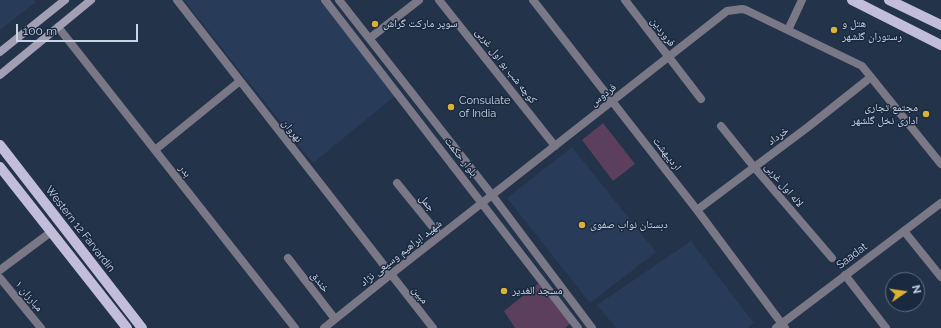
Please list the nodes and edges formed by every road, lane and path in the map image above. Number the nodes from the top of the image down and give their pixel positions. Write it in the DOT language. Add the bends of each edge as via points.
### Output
graph roads {
  1 [pos="65,0"];
  2 [pos="91,0"];
  3 [pos="178,0"];
  4 [pos="325,0"];
  5 [pos="339,0"];
  6 [pos="418,0"];
  7 [pos="440,0"];
  8 [pos="533,0"];
  9 [pos="625,0"];
  10 [pos="802,0"];
  11 [pos="852,0"];
  12 [pos="892,1"];
  13 [pos="941,25"];
  14 [pos="58,27"];
  15 [pos="788,30"];
  16 [pos="370,38"];
  17 [pos="941,45"];
  18 [pos="0,52"];
  19 [pos="668,58"];
  20 [pos="0,74"];
  21 [pos="871,77"];
  22 [pos="240,81"];
  23 [pos="701,99"];
  24 [pos="612,102"];
  25 [pos="721,126"];
  26 [pos="0,145"];
  27 [pos="555,146"];
  28 [pos="155,150"];
  29 [pos="941,164"];
  30 [pos="0,167"];
  31 [pos="754,167"];
  32 [pos="396,183"];
  33 [pos="492,195"];
  34 [pos="483,202"];
  35 [pos="941,203"];
  36 [pos="697,210"];
  37 [pos="904,231"];
  38 [pos="51,232"];
  39 [pos="440,236"];
  40 [pos="288,258"];
  41 [pos="832,258"];
  42 [pos="0,270"];
  43 [pos="390,275"];
  44 [pos="845,275"];
  45 [pos="941,277"];
  46 [pos="0,278"];
  47 [pos="335,319"];
  48 [pos="781,327"];
  49 [pos="41,328"];
  50 [pos="127,328"];
  51 [pos="142,328"];
  52 [pos="295,328"];
  53 [pos="324,328"];
  54 [pos="432,328"];
  55 [pos="578,328"];
  56 [pos="592,328"];
  57 [pos="886,328"];
  1 -- 18 [label="main road"];
  2 -- 14 [label="main road"];
  3 -- 22 [label="street, نهروان"];
  4 -- 34 [label="street, بلوار حکمت"];
  5 -- 16 [label="street, بلوار حکمت"];
  6 -- 16 [label="street"];
  7 -- 27 [label="street, کوچه شب بو اول غربی"];
  8 -- 24 [label="street, اردیبهشت"];
  9 -- 19 [label="street, فروردین"];
  10 -- 15 [label="street"];
  11 -- 17 [label="main road"];
  12 -- 13 [label="main road"];
  14 -- 20 [label="main road"];
  14 -- 28 [label="street, بدر"];
  15 -- 19 [label="street, فردوس" via="742,9 727,11"];
  15 -- 21 [label="street" via="862,66"];
  16 -- 33 [label="street, بلوار حکمت"];
  19 -- 23 [label="street"];
  19 -- 24 [label="street, فردوس"];
  21 -- 29 [label="street"];
  21 -- 31 [label="street, خرداد"];
  22 -- 28 [label="street"];
  22 -- 43 [label="street, نهروان"];
  24 -- 27 [label="street, فردوس"];
  24 -- 36 [label="street, اردیبهشت"];
  25 -- 31 [label="street, لاله اول غربی"];
  26 -- 51 [label="main road, Western 12 Farvardin"];
  27 -- 33 [label="street, فردوس"];
  28 -- 52 [label="street, بدر"];
  30 -- 38 [label="main road"];
  31 -- 36 [label="street, خرداد"];
  31 -- 41 [label="street, لاله اول غربی"];
  32 -- 39 [label="street, جمل"];
  33 -- 34 [label="street, شهید ابراهیم وسیعی نژاد"];
  33 -- 56 [label="street, بلوار حکمت"];
  34 -- 39 [label="street, شهید ابراهیم وسیعی نژاد"];
  34 -- 55 [label="street, بلوار حکمت"];
  35 -- 37 [label="street, Saadat"];
  36 -- 48 [label="street, اردیبهشت"];
  37 -- 44 [label="street, Saadat"];
  37 -- 45 [label="street"];
  38 -- 42 [label="street"];
  38 -- 50 [label="main road"];
  39 -- 43 [label="street, شهید ابراهیم وسیعی نژاد"];
  40 -- 47 [label="street, خندق"];
  43 -- 47 [label="street, شهید ابراهیم وسیعی نژاد"];
  43 -- 54 [label="street, مبین"];
  44 -- 48 [label="street, Saadat"];
  44 -- 57 [label="street"];
  46 -- 49 [label="street, مبارزان ۱"];
  47 -- 53 [label="street, شهید ابراهیم وسیعی نژاد"];
}
